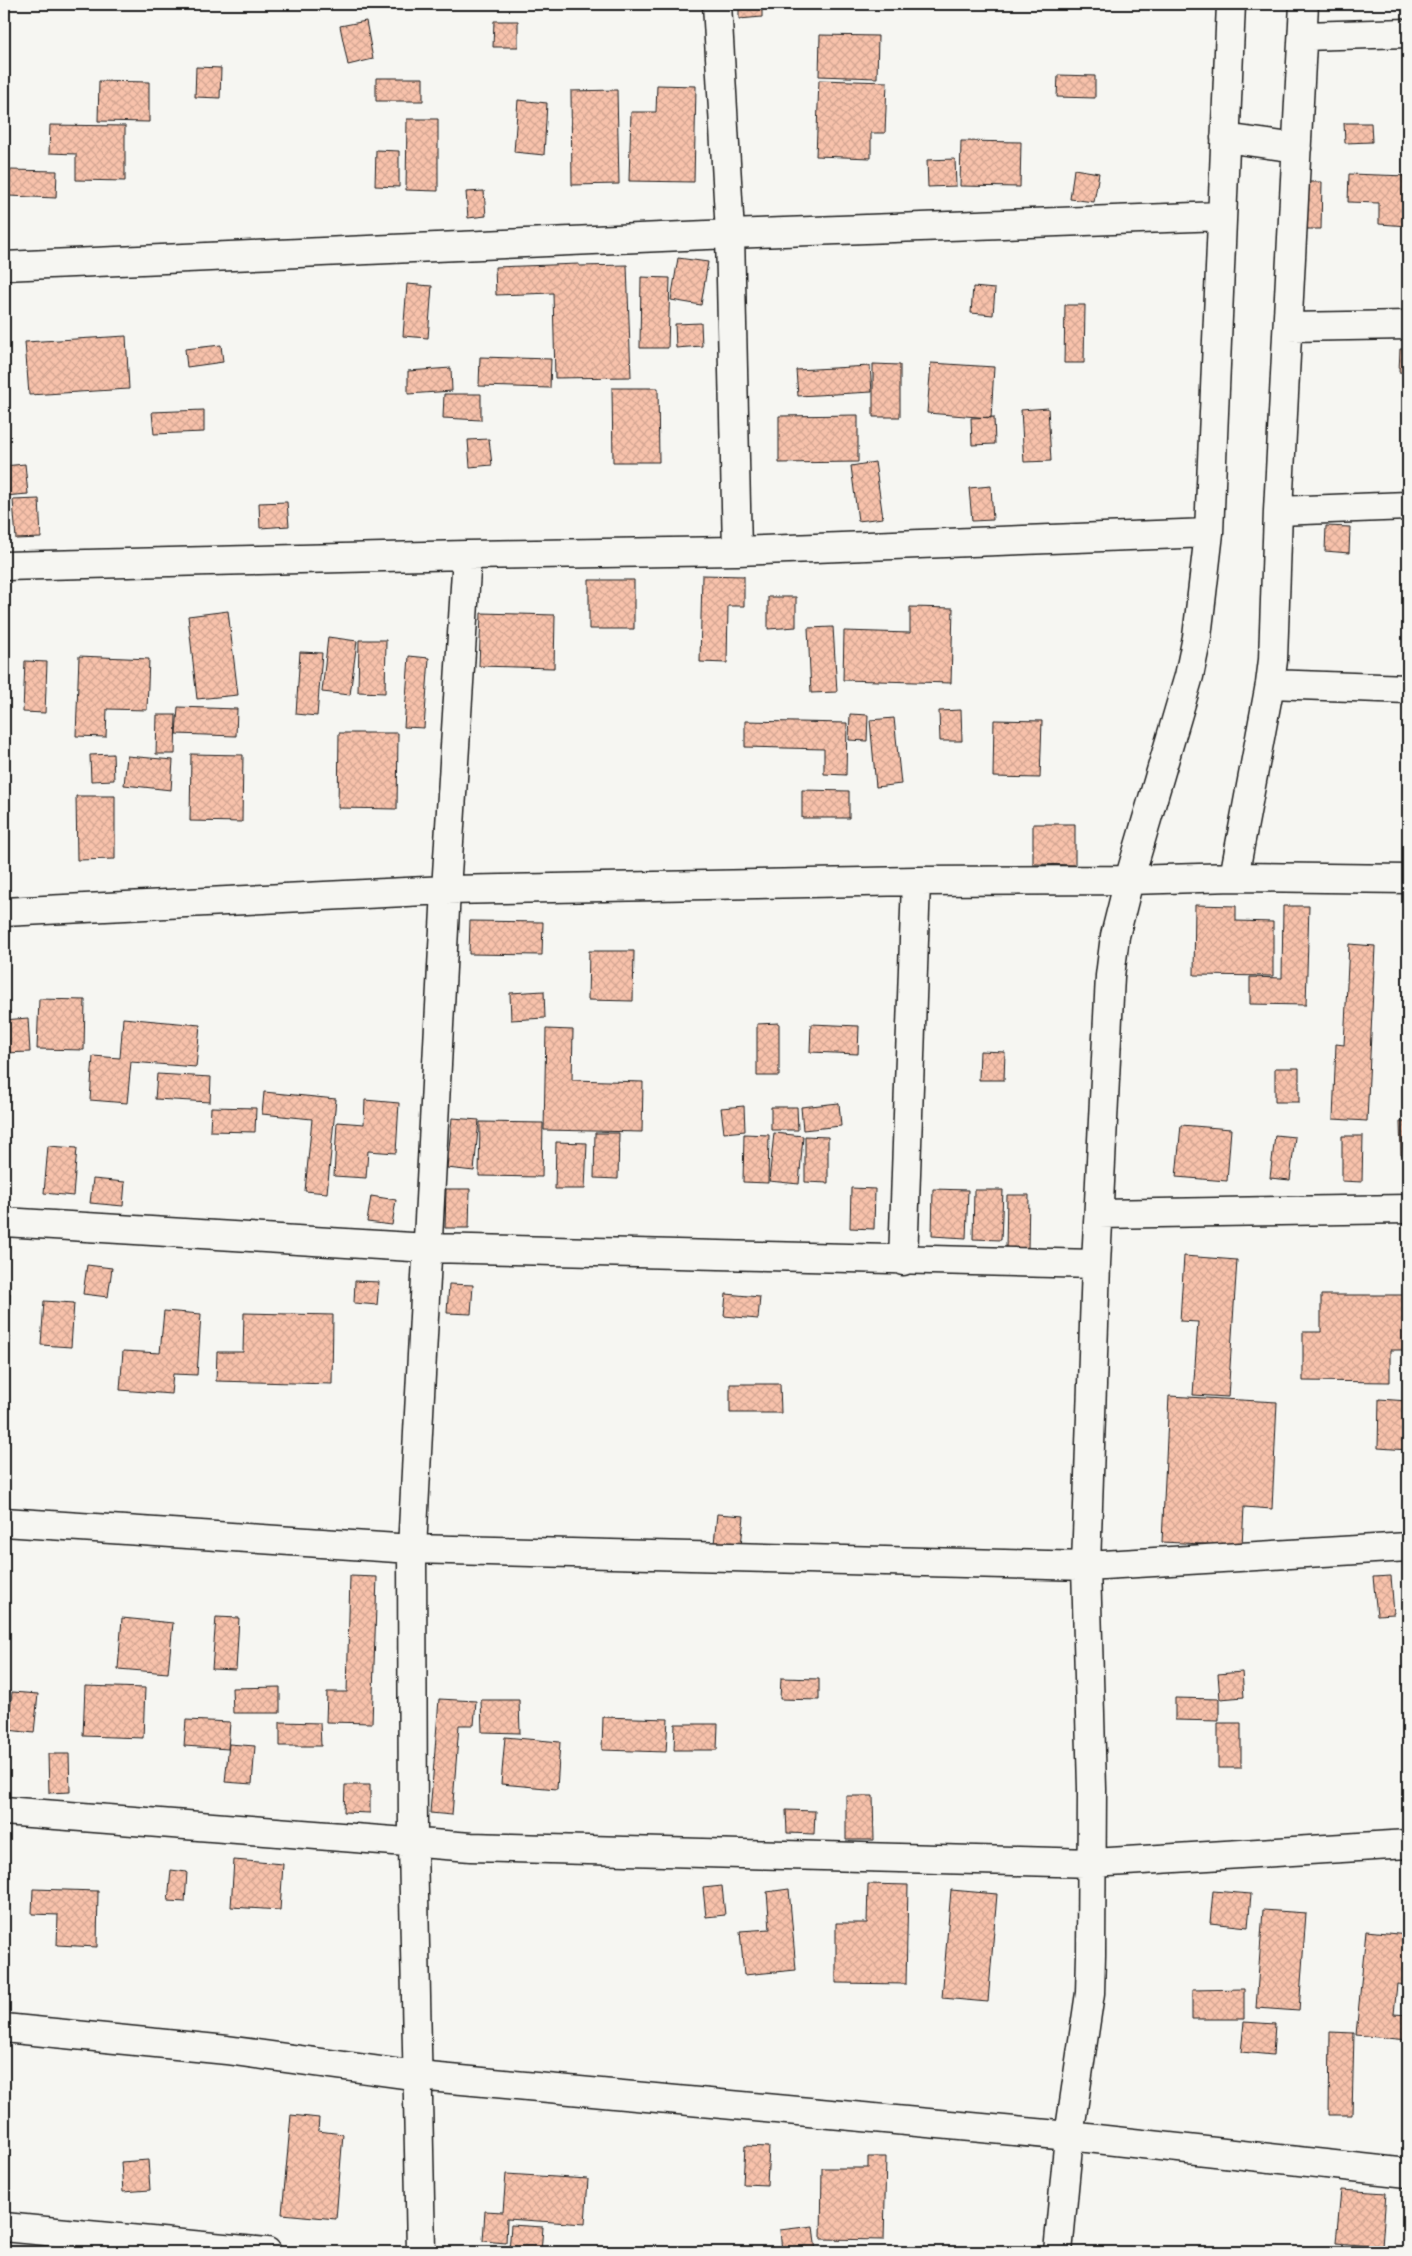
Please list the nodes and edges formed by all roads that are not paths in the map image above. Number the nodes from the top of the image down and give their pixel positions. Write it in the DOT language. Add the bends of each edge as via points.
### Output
graph roads {
  1 [pos="717,4"];
  2 [pos="1231,4"];
  3 [pos="1304,4"];
  4 [pos="1408,33"];
  5 [pos="1303,36"];
  6 [pos="1225,138"];
  7 [pos="1297,148"];
  8 [pos="1222,216"];
  9 [pos="730,234"];
  10 [pos="4,266"];
  11 [pos="1408,325"];
  12 [pos="1288,327"];
  13 [pos="1408,506"];
  14 [pos="1278,511"];
  15 [pos="1209,533"];
  16 [pos="737,551"];
  17 [pos="468,555"];
  18 [pos="4,566"];
  19 [pos="1270,684"];
  20 [pos="1408,689"];
  21 [pos="1234,878"];
  22 [pos="1408,879"];
  23 [pos="1129,880"];
  24 [pos="916,881"];
  25 [pos="446,890"];
  26 [pos="4,912"];
  27 [pos="1408,1209"];
  28 [pos="1099,1214"];
  29 [pos="4,1222"];
  30 [pos="428,1248"];
  31 [pos="903,1261"];
  32 [pos="1096,1264"];
  33 [pos="4,1522"];
  34 [pos="1408,1547"];
  35 [pos="412,1549"];
  36 [pos="1086,1566"];
  37 [pos="4,1811"];
  38 [pos="413,1844"];
  39 [pos="1408,1844"];
  40 [pos="1092,1863"];
  41 [pos="4,2028"];
  42 [pos="418,2076"];
  43 [pos="1069,2136"];
  44 [pos="1408,2173"];
  45 [pos="4,2227"];
  46 [pos="267,2252"];
  47 [pos="421,2252"];
  48 [pos="1058,2252"];
  1 -- 9 [label="street"];
  2 -- 6 [label="street"];
  3 -- 5 [label="street"];
  4 -- 5 [label="street"];
  5 -- 7 [label="street"];
  6 -- 7 [label="street"];
  6 -- 8 [label="street"];
  7 -- 12 [label="street"];
  8 -- 9 [label="street"];
  8 -- 15 [label="street"];
  9 -- 10 [label="street"];
  9 -- 16 [label="street"];
  11 -- 12 [label="street"];
  12 -- 14 [label="street"];
  13 -- 14 [label="street"];
  14 -- 19 [label="street"];
  15 -- 16 [label="street"];
  15 -- 23 [label="street" via="1197,637 1189,676"];
  16 -- 17 [label="street"];
  17 -- 18 [label="street"];
  17 -- 25 [label="street"];
  19 -- 20 [label="street"];
  19 -- 21 [label="street"];
  21 -- 22 [label="street"];
  21 -- 23 [label="street"];
  23 -- 24 [label="street"];
  23 -- 28 [label="street" via="1115,936 1110,976"];
  24 -- 25 [label="street"];
  24 -- 31 [label="street"];
  25 -- 26 [label="street"];
  25 -- 30 [label="street"];
  27 -- 28 [label="street"];
  28 -- 32 [label="street"];
  29 -- 30 [label="street"];
  30 -- 31 [label="street"];
  30 -- 35 [label="street"];
  31 -- 32 [label="street"];
  32 -- 36 [label="street"];
  33 -- 35 [label="street"];
  34 -- 36 [label="street"];
  35 -- 36 [label="street"];
  35 -- 38 [label="street"];
  36 -- 40 [label="street"];
  37 -- 38 [label="street"];
  38 -- 40 [label="street"];
  38 -- 42 [label="street"];
  39 -- 40 [label="street"];
  40 -- 43 [label="street" via="1090,1993"];
  41 -- 42 [label="street" via="227,2050"];
  42 -- 43 [label="street"];
  42 -- 47 [label="street"];
  43 -- 44 [label="street"];
  43 -- 48 [label="street"];
  45 -- 46 [label="street"];
}
